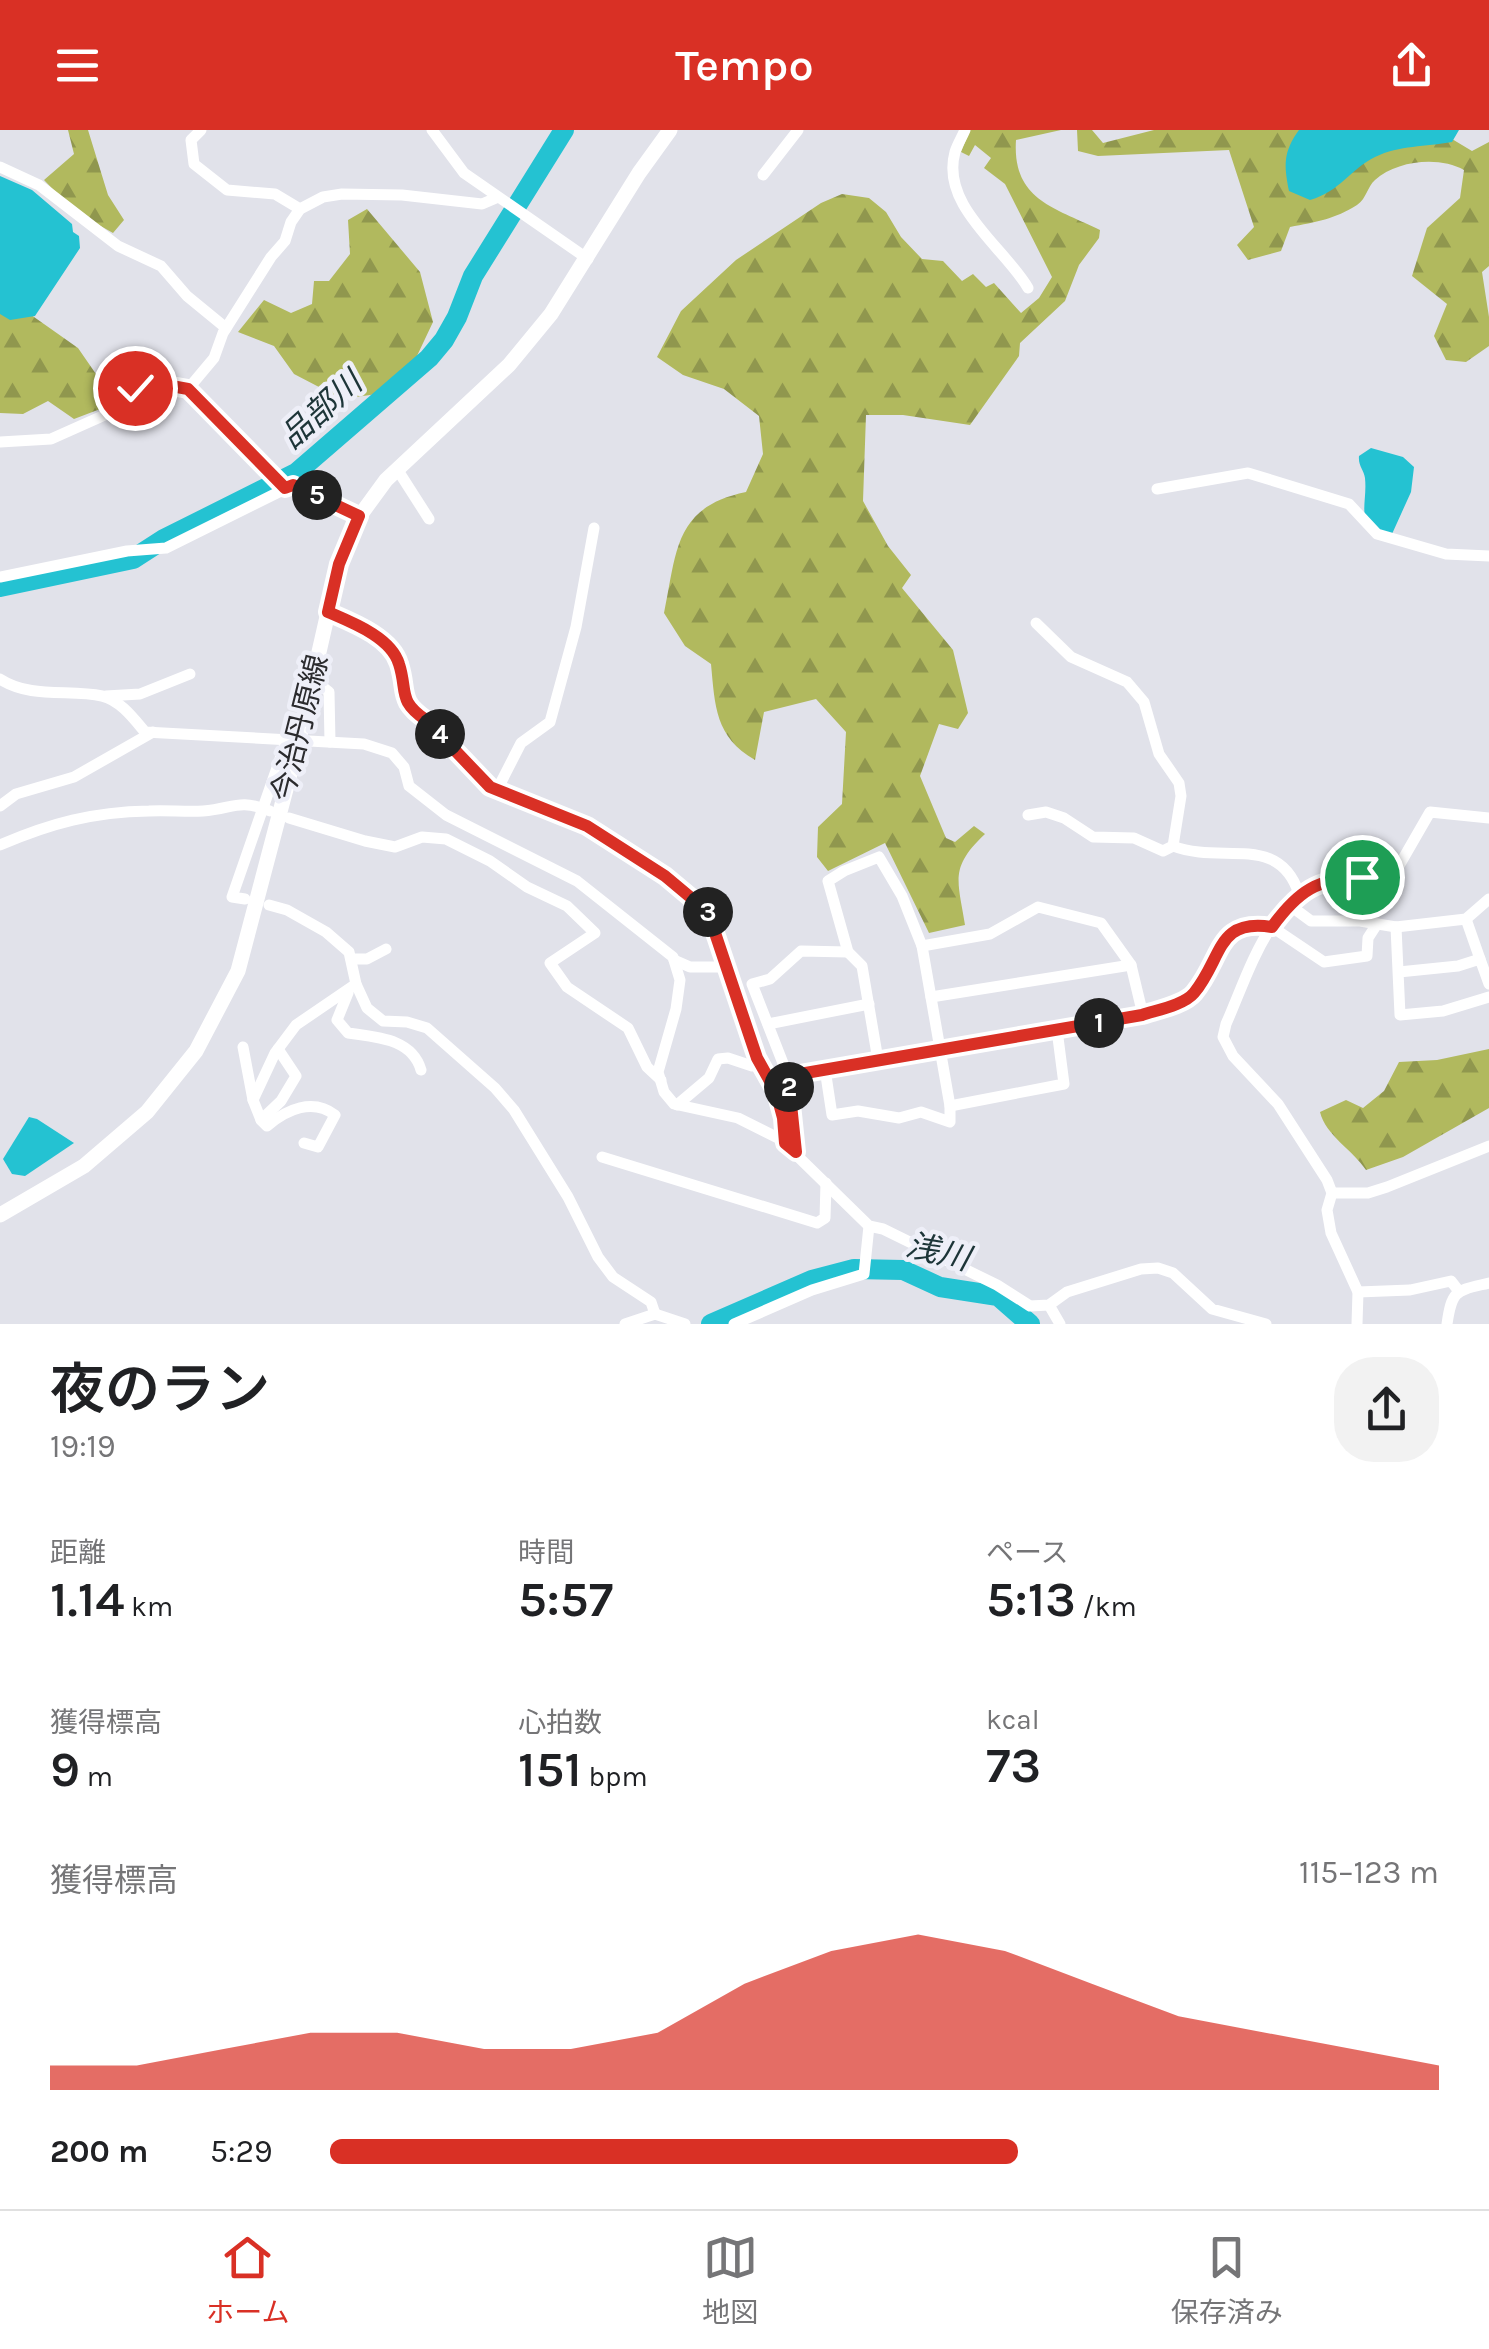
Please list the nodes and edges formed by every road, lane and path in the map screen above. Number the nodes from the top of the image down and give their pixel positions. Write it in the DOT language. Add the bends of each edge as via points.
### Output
graph roads {
  1 [pos="201,130"];
  2 [pos="432,130"];
  3 [pos="670,130"];
  4 [pos="798,130"];
  5 [pos="965,130"];
  6 [pos="0,167"];
  7 [pos="763,175"];
  8 [pos="496,198"];
  9 [pos="300,209"];
  10 [pos="588,259"];
  11 [pos="1028,288"];
  12 [pos="226,328"];
  13 [pos="188,389"];
  14 [pos="0,442"];
  15 [pos="397,469"];
  16 [pos="285,488"];
  17 [pos="1157,489"];
  18 [pos="359,516"];
  19 [pos="429,520"];
  20 [pos="594,528"];
  21 [pos="1489,556"];
  22 [pos="0,578"];
  23 [pos="328,612"];
  24 [pos="1036,622"];
  25 [pos="190,674"];
  26 [pos="0,679"];
  27 [pos="313,679"];
  28 [pos="106,696"];
  29 [pos="153,732"];
  30 [pos="293,740"];
  31 [pos="330,742"];
  32 [pos="497,790"];
  33 [pos="0,806"];
  34 [pos="266,809"];
  35 [pos="441,812"];
  36 [pos="1028,816"];
  37 [pos="288,818"];
  38 [pos="1489,818"];
  39 [pos="0,845"];
  40 [pos="1173,846"];
  41 [pos="490,861"];
  42 [pos="1299,894"];
  43 [pos="245,899"];
  44 [pos="1489,899"];
  45 [pos="1288,904"];
  46 [pos="269,906"];
  47 [pos="1466,919"];
  48 [pos="1377,924"];
  49 [pos="1272,927"];
  50 [pos="1396,927"];
  51 [pos="922,946"];
  52 [pos="386,949"];
  53 [pos="848,952"];
  54 [pos="351,959"];
  55 [pos="1480,959"];
  56 [pos="674,960"];
  57 [pos="1131,965"];
  58 [pos="726,967"];
  59 [pos="1399,972"];
  60 [pos="1489,984"];
  61 [pos="353,986"];
  62 [pos="1489,997"];
  63 [pos="932,998"];
  64 [pos="868,1004"];
  65 [pos="1142,1015"];
  66 [pos="768,1024"];
  67 [pos="1058,1030"];
  68 [pos="243,1046"];
  69 [pos="278,1049"];
  70 [pos="941,1050"];
  71 [pos="878,1060"];
  72 [pos="758,1061"];
  73 [pos="421,1070"];
  74 [pos="825,1070"];
  75 [pos="788,1076"];
  76 [pos="660,1080"];
  77 [pos="253,1100"];
  78 [pos="677,1104"];
  79 [pos="950,1106"];
  80 [pos="261,1120"];
  81 [pos="304,1143"];
  82 [pos="785,1143"];
  83 [pos="1489,1146"];
  84 [pos="796,1152"];
  85 [pos="602,1156"];
  86 [pos="826,1182"];
  87 [pos="1332,1193"];
  88 [pos="0,1215"];
  89 [pos="868,1226"];
  90 [pos="1489,1283"];
  91 [pos="1458,1290"];
  92 [pos="1358,1292"];
  93 [pos="1049,1305"];
  94 [pos="655,1314"];
  95 [pos="625,1324"];
  96 [pos="685,1324"];
  97 [pos="734,1324"];
  98 [pos="1060,1324"];
  99 [pos="1266,1324"];
  100 [pos="1357,1324"];
  101 [pos="1447,1324"];
  1 -- 9 [label="street" via="190,140 190,155 208,176 227,190 275,194"];
  2 -- 8 [label="street" via="464,174"];
  3 -- 10 [label="main road, 今治丹原線"];
  4 -- 7 [label="street"];
  5 -- 11 [label="street" via="955,152 956,186 980,232 1015,265"];
  6 -- 12 [label="street" via="39,185 118,246 161,266"];
  8 -- 9 [label="street" via="482,204 342,194"];
  8 -- 10 [label="street"];
  9 -- 12 [label="street"];
  10 -- 15 [label="main road, 今治丹原線" via="509,365"];
  12 -- 13 [label="street" via="214,358"];
  13 -- 14 [label="street" via="144,381 107,414 51,438"];
  13 -- 16 [label="street"];
  15 -- 18 [label="main road, 今治丹原線"];
  15 -- 19 [label="street"];
  16 -- 18 [label="street" via="293,485"];
  16 -- 22 [label="street" via="166,548 126,550"];
  17 -- 21 [label="street" via="1248,472 1349,504 1377,534 1446,554"];
  18 -- 23 [label="main road, 今治丹原線"];
  20 -- 32 [label="street" via="550,722 521,743"];
  23 -- 27 [label="main road, 今治丹原線"];
  23 -- 32 [label="street" via="390,648 399,663 402,696 414,712"];
  24 -- 40 [label="street" via="1071,657 1127,682 1144,702 1159,754 1181,796"];
  25 -- 28 [label="street" via="140,694"];
  26 -- 28 [label="street" via="34,691"];
  27 -- 30 [label="main road, 今治丹原線"];
  27 -- 31 [label="street" via="328,692"];
  28 -- 29 [label="street"];
  29 -- 30 [label="street"];
  29 -- 33 [label="street" via="74,777 16,794"];
  30 -- 31 [label="street"];
  30 -- 34 [label="street"];
  30 -- 88 [label="main road, 今治丹原線" via="238,971 196,1051 146,1112 84,1166"];
  31 -- 35 [label="street" via="392,753 409,786"];
  32 -- 58 [label="street" via="587,826 665,876 708,912"];
  34 -- 39 [label="street" via="243,802 206,811 84,816"];
  34 -- 43 [label="street" via="232,897"];
  35 -- 41 [label="street"];
  35 -- 56 [label="street" via="577,881"];
  36 -- 40 [label="street" via="1064,818 1094,838 1134,838 1163,851"];
  37 -- 41 [label="street" via="395,847 422,837 446,839"];
  38 -- 42 [label="street" via="1430,812 1388,877 1335,878"];
  40 -- 42 [label="street" via="1268,857 1286,866"];
  41 -- 76 [label="street" via="567,906 595,934 550,964 567,987 628,1028"];
  42 -- 45 [label="street"];
  44 -- 47 [label="street"];
  45 -- 48 [label="street" via="1310,921"];
  45 -- 49 [label="street"];
  46 -- 54 [label="street" via="326,932"];
  47 -- 50 [label="street"];
  47 -- 55 [label="street"];
  48 -- 49 [label="street" via="1367,956 1324,962"];
  48 -- 50 [label="street"];
  49 -- 65 [label="street" via="1250,923 1234,929 1192,997"];
  49 -- 87 [label="street" via="1223,1037 1278,1104"];
  50 -- 59 [label="street"];
  51 -- 53 [label="street" via="878,857 828,882"];
  51 -- 57 [label="street" via="990,934 1038,907 1102,923"];
  51 -- 63 [label="street"];
  52 -- 54 [label="street"];
  53 -- 64 [label="street" via="862,966"];
  53 -- 66 [label="street" via="801,952 770,979 752,984"];
  54 -- 61 [label="street"];
  55 -- 59 [label="street"];
  55 -- 60 [label="street"];
  56 -- 58 [label="street"];
  56 -- 76 [label="street" via="680,980"];
  57 -- 63 [label="street"];
  57 -- 65 [label="street"];
  58 -- 72 [label="street"];
  59 -- 62 [label="street" via="1400,1015"];
  61 -- 69 [label="street" via="296,1025"];
  61 -- 73 [label="street" via="337,1020 348,1033 404,1045"];
  61 -- 94 [label="street" via="383,1021 427,1028 495,1088 598,1256 613,1277 651,1302"];
  63 -- 70 [label="street"];
  64 -- 66 [label="street"];
  64 -- 71 [label="street"];
  65 -- 67 [label="street"];
  66 -- 75 [label="street"];
  67 -- 70 [label="street"];
  67 -- 79 [label="street" via="1064,1084"];
  68 -- 77 [label="street"];
  69 -- 77 [label="street"];
  69 -- 80 [label="street" via="296,1076"];
  70 -- 71 [label="street"];
  70 -- 79 [label="street"];
  71 -- 74 [label="street"];
  72 -- 78 [label="street" via="752,1066 718,1059 710,1078"];
  72 -- 82 [label="street" via="776,1092"];
  74 -- 75 [label="street"];
  74 -- 79 [label="street" via="832,1116 858,1111 899,1118 921,1112 950,1122"];
  75 -- 84 [label="street"];
  76 -- 78 [label="street"];
  77 -- 80 [label="street"];
  78 -- 82 [label="street" via="738,1118"];
  80 -- 81 [label="street" via="267,1126 307,1106 324,1106 336,1115 318,1147"];
  82 -- 84 [label="street"];
  83 -- 87 [label="street" via="1368,1193"];
  84 -- 86 [label="street"];
  85 -- 86 [label="street" via="817,1222 825,1218"];
  86 -- 89 [label="street"];
  87 -- 92 [label="street" via="1331,1232"];
  89 -- 93 [label="street" via="1030,1306"];
  89 -- 97 [label="street" via="864,1274"];
  90 -- 91 [label="street"];
  91 -- 92 [label="street" via="1451,1281"];
  91 -- 101 [label="street"];
  92 -- 100 [label="street"];
  93 -- 98 [label="street"];
  93 -- 99 [label="street" via="1068,1292 1158,1268 1173,1272 1212,1308"];
  94 -- 95 [label="street"];
  94 -- 96 [label="street"];
}
